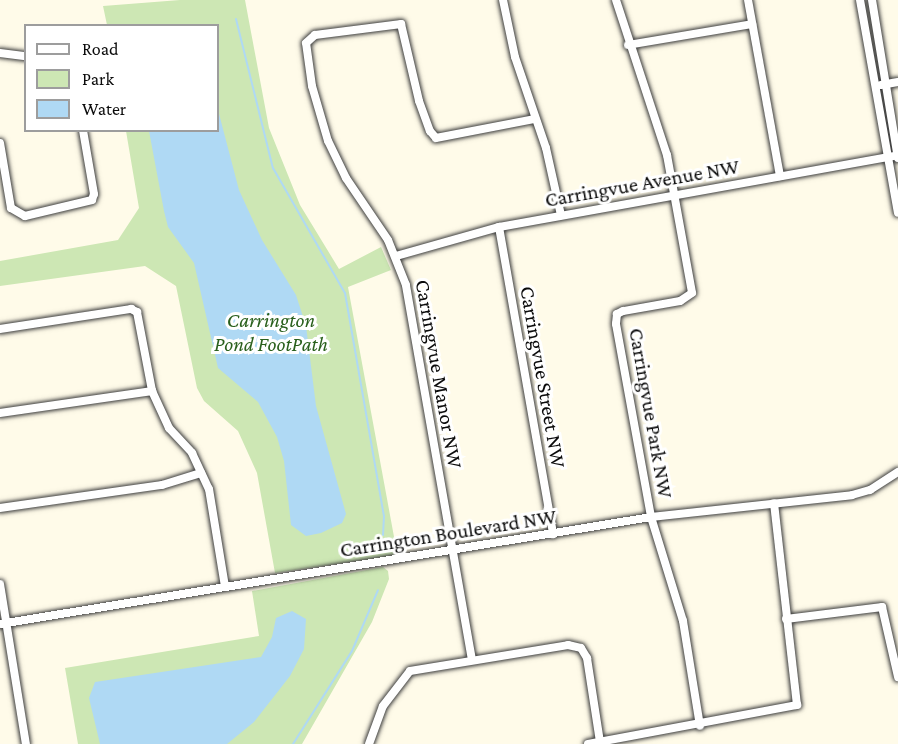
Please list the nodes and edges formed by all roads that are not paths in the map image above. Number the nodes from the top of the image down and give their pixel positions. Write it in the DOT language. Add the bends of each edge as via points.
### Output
graph roads {
  1 [pos="503,0"];
  2 [pos="616,0"];
  3 [pos="748,0"];
  4 [pos="860,0"];
  5 [pos="872,0"];
  6 [pos="752,24"];
  7 [pos="628,45"];
  8 [pos="0,53"];
  9 [pos="24,56"];
  10 [pos="898,82"];
  11 [pos="886,84"];
  12 [pos="875,86"];
  13 [pos="535,119"];
  14 [pos="83,132"];
  15 [pos="0,143"];
  16 [pos="898,156"];
  17 [pos="888,157"];
  18 [pos="3,175"];
  19 [pos="780,176"];
  20 [pos="675,195"];
  21 [pos="898,213"];
  22 [pos="561,215"];
  23 [pos="499,226"];
  24 [pos="396,255"];
  25 [pos="0,329"];
  26 [pos="152,391"];
  27 [pos="0,413"];
  28 [pos="898,472"];
  29 [pos="201,473"];
  30 [pos="774,503"];
  31 [pos="0,508"];
  32 [pos="651,517"];
  33 [pos="552,534"];
  34 [pos="452,550"];
  35 [pos="0,584"];
  36 [pos="225,586"];
  37 [pos="786,619"];
  38 [pos="3,623"];
  39 [pos="472,660"];
  40 [pos="898,677"];
  41 [pos="700,726"];
  42 [pos="600,742"];
  43 [pos="26,744"];
  44 [pos="369,744"];
  45 [pos="588,744"];
  1 -- 13 [label="street" via="515,57"];
  2 -- 7 [label="street"];
  3 -- 6 [label="street"];
  4 -- 12 [label="street"];
  5 -- 11 [label="street"];
  6 -- 7 [label="street"];
  6 -- 19 [label="street"];
  7 -- 20 [label="street" via="650,97"];
  8 -- 9 [label="street"];
  10 -- 11 [label="street"];
  11 -- 12 [label="street"];
  11 -- 16 [label="street"];
  12 -- 17 [label="street"];
  13 -- 22 [label="street"];
  13 -- 24 [label="street, Carringvue Manor NW" via="436,138 419,101 401,24 310,37 305,50 328,141"];
  14 -- 18 [label="street" via="94,194 85,205 17,214 11,208"];
  15 -- 18 [label="street"];
  16 -- 17 [label="street, Carringvue Avenue NW"];
  17 -- 19 [label="street, Carringvue Avenue NW"];
  17 -- 21 [label="street"];
  19 -- 20 [label="street, Carringvue Avenue NW"];
  20 -- 22 [label="street, Carringvue Avenue NW"];
  20 -- 32 [label="street, Carringvue Park NW" via="692,293 680,301 616,314"];
  22 -- 23 [label="street, Carringvue Avenue NW"];
  23 -- 24 [label="street, Carringvue Avenue NW"];
  23 -- 33 [label="street, Carringvue Street NW"];
  24 -- 34 [label="street, Carringvue Manor NW" via="413,312"];
  25 -- 26 [label="street" via="131,309 137,312"];
  26 -- 27 [label="street"];
  26 -- 29 [label="street" via="169,428 192,453"];
  28 -- 30 [label="street, Carrington Boulevard NW" via="860,493"];
  29 -- 31 [label="street" via="162,485"];
  29 -- 36 [label="street" via="209,489"];
  30 -- 32 [label="street, Carrington Boulevard NW"];
  30 -- 37 [label="street"];
  32 -- 33 [label="street, Carrington Boulevard NW"];
  32 -- 41 [label="street" via="683,621"];
  33 -- 34 [label="street, Carrington Boulevard NW"];
  34 -- 36 [label="street, Carrington Boulevard NW"];
  34 -- 39 [label="street, Carringvue Manor NW"];
  35 -- 38 [label="street"];
  36 -- 38 [label="street, Carrington Boulevard NW"];
  37 -- 40 [label="street" via="882,607"];
  37 -- 41 [label="street" via="799,694 797,705"];
  38 -- 43 [label="street"];
  39 -- 42 [label="street" via="568,645 582,648 588,662"];
  39 -- 44 [label="street" via="407,673 380,712"];
  41 -- 42 [label="street"];
  42 -- 45 [label="street"];
}
